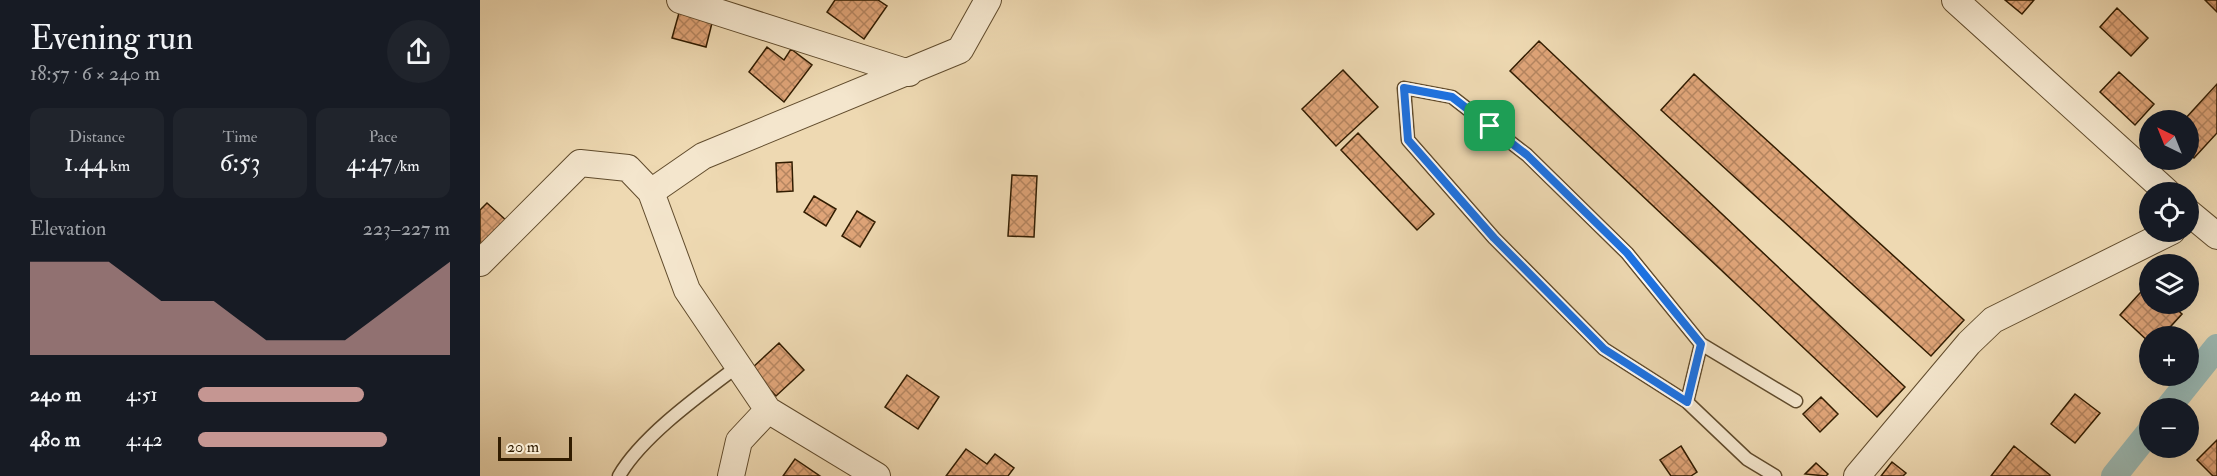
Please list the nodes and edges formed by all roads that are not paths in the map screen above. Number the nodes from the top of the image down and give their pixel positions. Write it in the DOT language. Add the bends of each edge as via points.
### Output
graph roads {
  1 [pos="680,0"];
  2 [pos="988,0"];
  3 [pos="1955,0"];
  4 [pos="909,73"];
  5 [pos="2156,182"];
  6 [pos="651,192"];
  7 [pos="2199,224"];
  8 [pos="2217,236"];
  9 [pos="2150,242"];
  10 [pos="480,263"];
  11 [pos="1701,344"];
  12 [pos="738,366"];
  13 [pos="1796,401"];
  14 [pos="1687,402"];
  15 [pos="768,410"];
  16 [pos="619,476"];
  17 [pos="731,476"];
  18 [pos="877,476"];
  19 [pos="1775,476"];
  20 [pos="1857,476"];
  1 -- 4 [label="street"];
  2 -- 4 [label="street" via="960,50"];
  3 -- 5 [label="street"];
  4 -- 6 [label="street" via="703,156"];
  6 -- 10 [label="street" via="628,168 580,163"];
  6 -- 12 [label="street" via="687,290"];
  7 -- 8 [label="street"];
  9 -- 20 [label="street" via="1993,320 1969,342"];
  11 -- 13 [label="lane"];
  11 -- 14 [label="lane"];
  11 -- 14 [label="lane" via="1627,253 1527,155 1452,97 1404,88 1408,140 1494,238 1604,349"];
  12 -- 15 [label="street"];
  12 -- 16 [label="lane" via="629,458"];
  14 -- 19 [label="lane" via="1747,459"];
  15 -- 17 [label="street" via="739,441"];
  15 -- 18 [label="street"];
}
